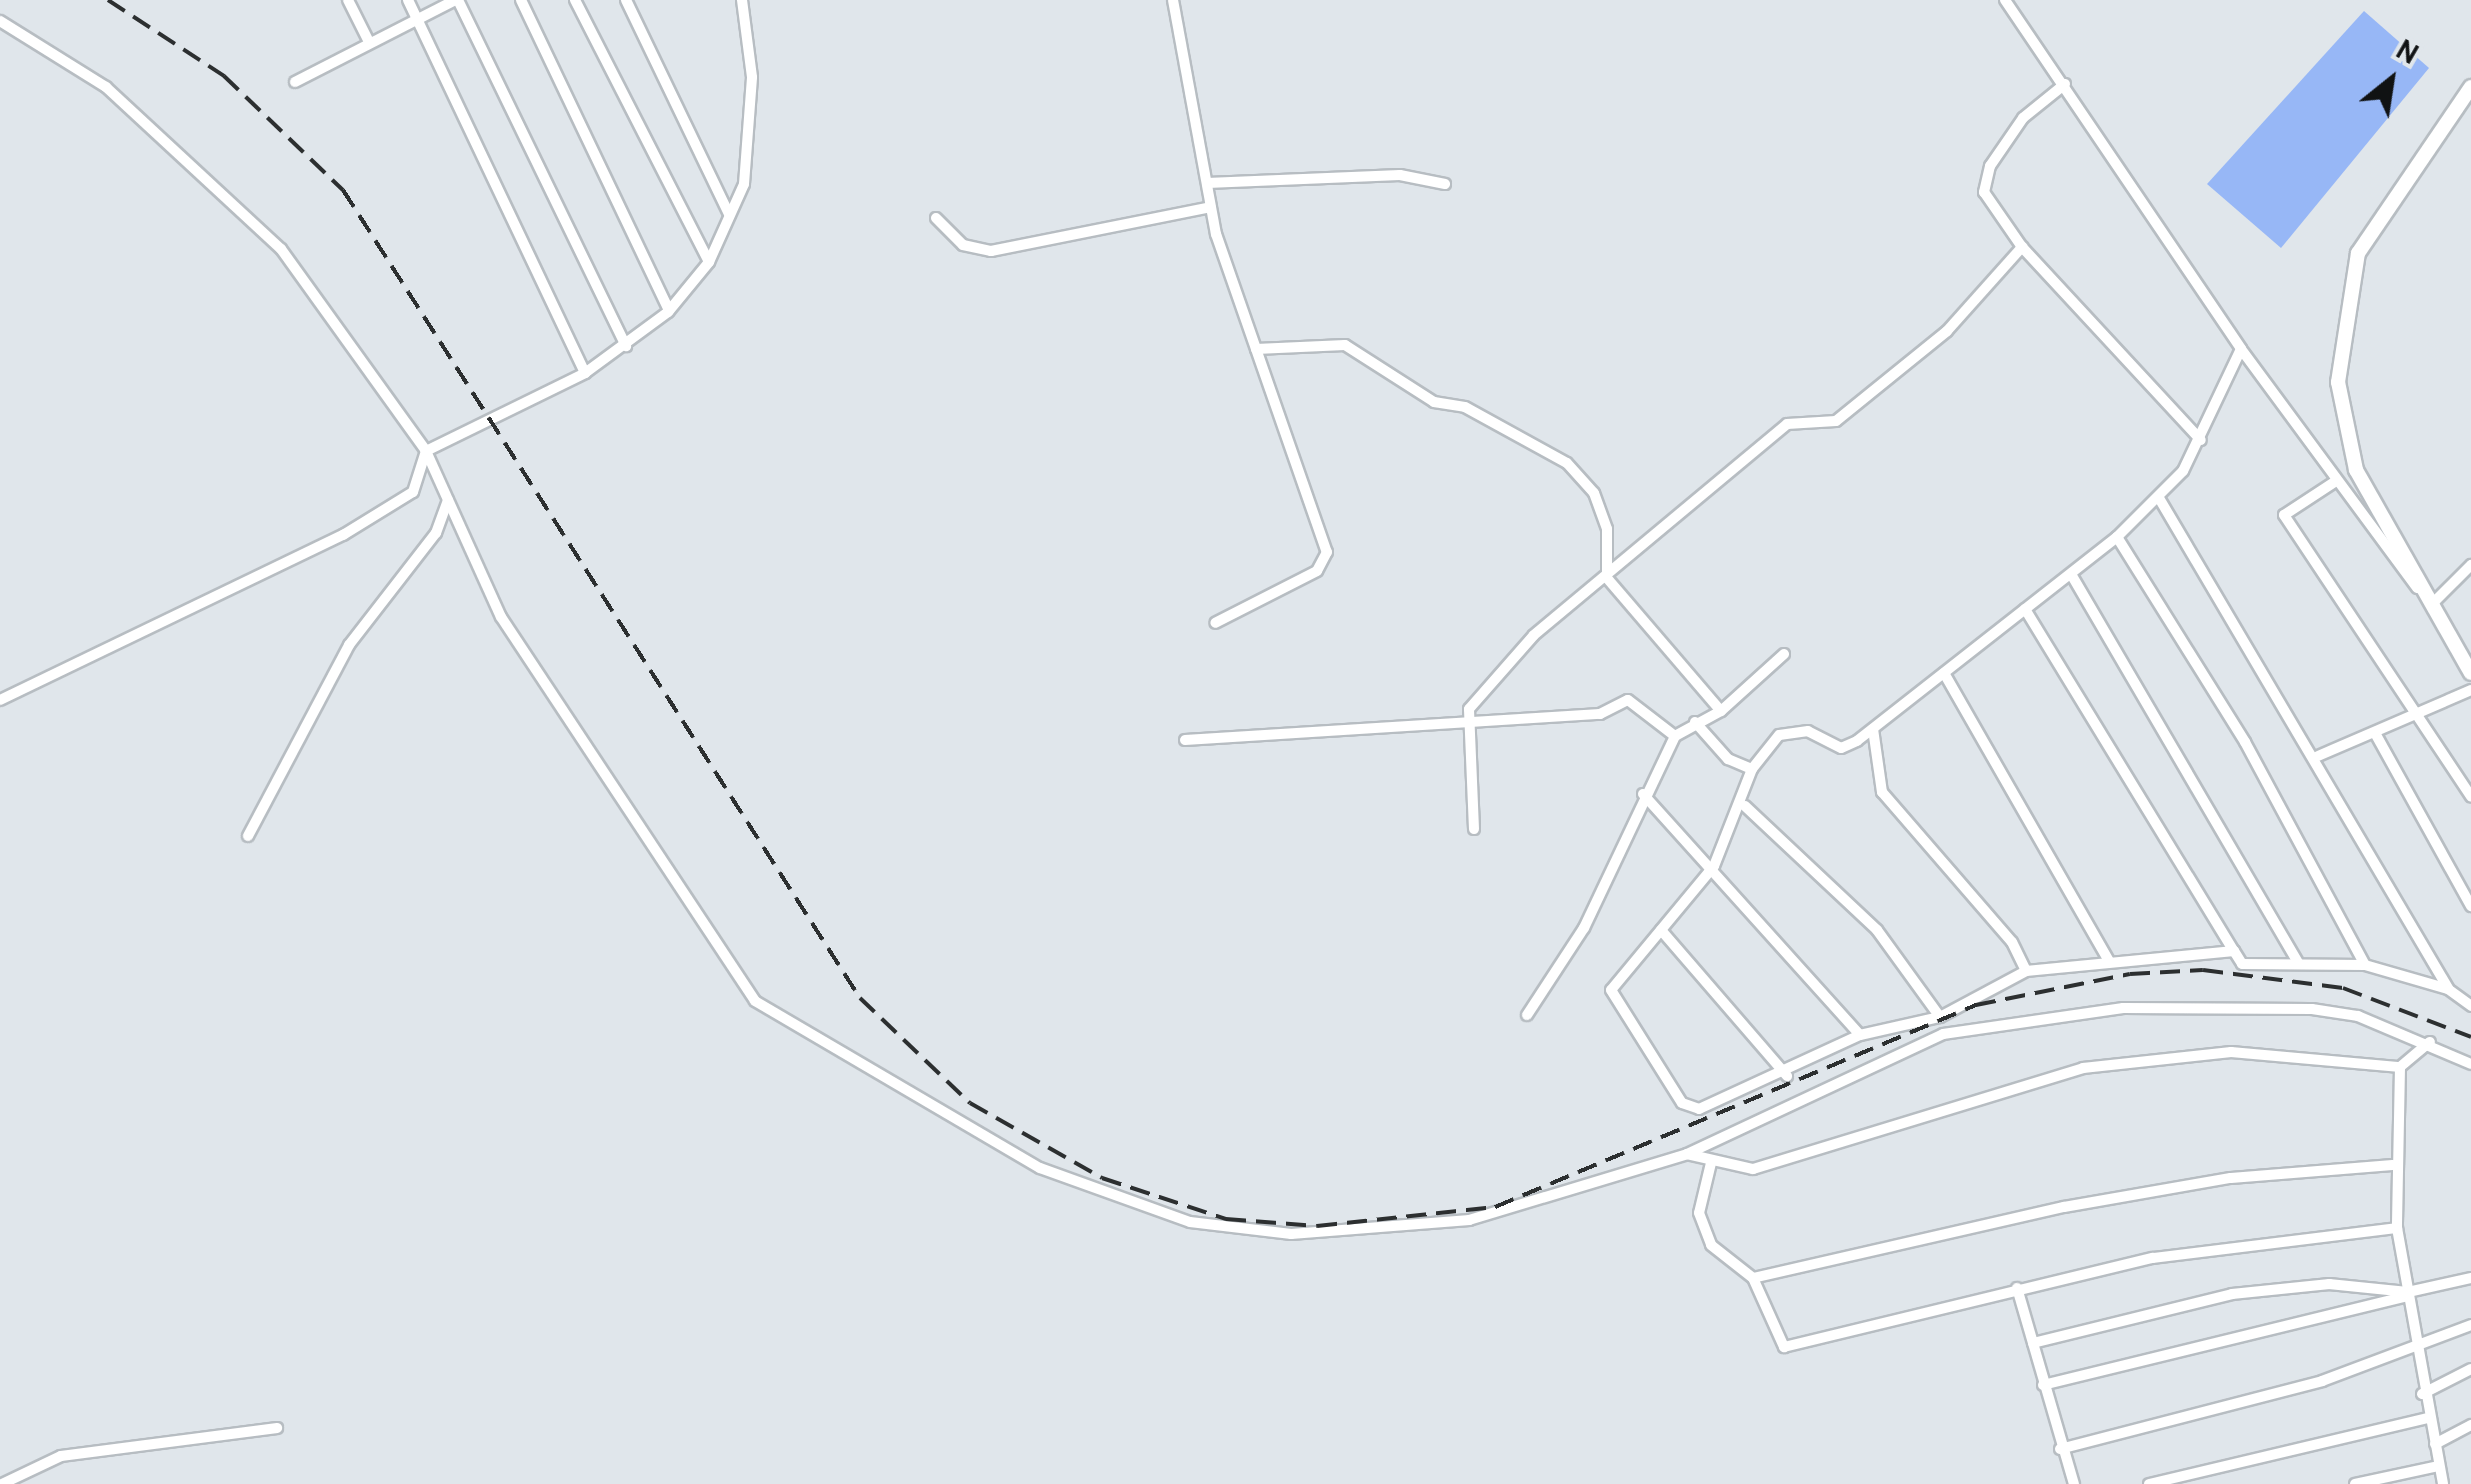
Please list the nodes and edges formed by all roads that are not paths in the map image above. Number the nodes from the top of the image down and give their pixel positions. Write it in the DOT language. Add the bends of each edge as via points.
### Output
graph roads {
  1 [pos="348,0"];
  2 [pos="408,0"];
  3 [pos="456,0"];
  4 [pos="521,0"];
  5 [pos="575,0"];
  6 [pos="626,0"];
  7 [pos="742,0"];
  8 [pos="1172,0"];
  9 [pos="2005,0"];
  10 [pos="2022,0"];
  11 [pos="2014,10"];
  12 [pos="0,20"];
  13 [pos="418,20"];
  14 [pos="369,42"];
  15 [pos="295,82"];
  16 [pos="2065,84"];
  17 [pos="2471,87"];
  18 [pos="1207,183"];
  19 [pos="1445,184"];
  20 [pos="1211,207"];
  21 [pos="729,214"];
  22 [pos="936,218"];
  23 [pos="2022,247"];
  24 [pos="709,262"];
  25 [pos="669,310"];
  26 [pos="626,346"];
  27 [pos="1256,349"];
  28 [pos="2241,350"];
  29 [pos="585,373"];
  30 [pos="2201,440"];
  31 [pos="426,451"];
  32 [pos="2336,481"];
  33 [pos="2160,498"];
  34 [pos="448,500"];
  35 [pos="2117,537"];
  36 [pos="2471,565"];
  37 [pos="2071,574"];
  38 [pos="1607,578"];
  39 [pos="2432,606"];
  40 [pos="2025,609"];
  41 [pos="1215,623"];
  42 [pos="1784,654"];
  43 [pos="2471,672"];
  44 [pos="1944,673"];
  45 [pos="2471,690"];
  46 [pos="0,700"];
  47 [pos="1721,711"];
  48 [pos="2424,717"];
  49 [pos="1466,721"];
  50 [pos="1696,722"];
  51 [pos="1873,729"];
  52 [pos="2374,734"];
  53 [pos="1675,736"];
  54 [pos="1185,740"];
  55 [pos="2318,756"];
  56 [pos="1752,769"];
  57 [pos="1643,794"];
  58 [pos="2471,796"];
  59 [pos="1745,806"];
  60 [pos="1474,830"];
  61 [pos="248,836"];
  62 [pos="1714,866"];
  63 [pos="2471,906"];
  64 [pos="1661,930"];
  65 [pos="2234,950"];
  66 [pos="2109,961"];
  67 [pos="2298,963"];
  68 [pos="2365,966"];
  69 [pos="2026,971"];
  70 [pos="2448,988"];
  71 [pos="2471,1006"];
  72 [pos="1528,1015"];
  73 [pos="1940,1017"];
  74 [pos="1860,1036"];
  75 [pos="2430,1042"];
  76 [pos="2471,1064"];
  77 [pos="2400,1067"];
  78 [pos="1787,1076"];
  79 [pos="1687,1154"];
  80 [pos="1711,1163"];
  81 [pos="2392,1165"];
  82 [pos="2397,1228"];
  83 [pos="1753,1278"];
  84 [pos="2471,1278"];
  85 [pos="2018,1288"];
  86 [pos="2408,1294"];
  87 [pos="2471,1325"];
  88 [pos="2032,1343"];
  89 [pos="2414,1350"];
  90 [pos="2471,1369"];
  91 [pos="2044,1385"];
  92 [pos="2422,1394"];
  93 [pos="2428,1418"];
  94 [pos="2471,1426"];
  95 [pos="277,1428"];
  96 [pos="2435,1444"];
  97 [pos="2060,1449"];
  98 [pos="2438,1466"];
  99 [pos="2,1484"];
  100 [pos="2074,1484"];
  101 [pos="2149,1484"];
  102 [pos="2355,1484"];
  103 [pos="2443,1484"];
  1 -- 14 [label="street"];
  2 -- 13 [label="street"];
  3 -- 13 [label="street"];
  3 -- 26 [label="street"];
  4 -- 25 [label="street"];
  5 -- 24 [label="street"];
  6 -- 21 [label="street"];
  7 -- 21 [label="street" via="752,130"];
  8 -- 18 [label="street"];
  9 -- 11 [label="street"];
  10 -- 11 [label="street"];
  11 -- 16 [label="street"];
  12 -- 31 [label="street" via="106,87 281,248"];
  13 -- 14 [label="street"];
  13 -- 29 [label="street"];
  14 -- 15 [label="street"];
  16 -- 23 [label="street" via="2022,118 1983,181"];
  16 -- 28 [label="street"];
  17 -- 39 [label="street" via="2358,254 2338,338 2342,426 2356,470"];
  18 -- 19 [label="street" via="1400,176"];
  18 -- 20 [label="street"];
  20 -- 22 [label="street" via="990,251 964,245"];
  20 -- 27 [label="street"];
  21 -- 24 [label="street"];
  23 -- 30 [label="street"];
  23 -- 38 [label="street" via="1947,330 1836,421 1787,424"];
  24 -- 25 [label="street"];
  25 -- 26 [label="street"];
  26 -- 29 [label="street"];
  27 -- 38 [label="street" via="1344,345 1434,402 1465,407 1567,462 1594,493 1607,529"];
  27 -- 41 [label="street" via="1325,563"];
  28 -- 30 [label="street"];
  28 -- 32 [label="street"];
  29 -- 31 [label="street"];
  30 -- 33 [label="street"];
  31 -- 34 [label="street"];
  31 -- 46 [label="street" via="413,492 343,535"];
  32 -- 39 [label="street"];
  32 -- 48 [label="street" via="2284,515"];
  33 -- 35 [label="street"];
  33 -- 55 [label="street"];
  34 -- 61 [label="street" via="436,533 348,645"];
  34 -- 79 [label="street" via="501,617 754,1001 1040,1168 1190,1222 1291,1234 1469,1220"];
  35 -- 37 [label="street"];
  35 -- 68 [label="street" via="2245,742"];
  36 -- 39 [label="street"];
  37 -- 40 [label="street"];
  37 -- 67 [label="street"];
  38 -- 47 [label="street"];
  38 -- 49 [label="street" via="1534,635"];
  39 -- 43 [label="street"];
  40 -- 44 [label="street"];
  40 -- 65 [label="street"];
  42 -- 47 [label="street"];
  44 -- 51 [label="street"];
  44 -- 66 [label="street"];
  45 -- 48 [label="street"];
  47 -- 50 [label="street"];
  48 -- 52 [label="street"];
  48 -- 58 [label="street"];
  49 -- 53 [label="street" via="1600,714 1628,700"];
  49 -- 54 [label="street"];
  49 -- 60 [label="street"];
  50 -- 53 [label="street"];
  50 -- 56 [label="street" via="1728,758"];
  51 -- 56 [label="street" via="1841,748 1808,731 1779,735"];
  51 -- 69 [label="street" via="1882,792 2012,942"];
  52 -- 55 [label="street"];
  52 -- 63 [label="street"];
  53 -- 57 [label="street"];
  55 -- 70 [label="street"];
  56 -- 59 [label="street"];
  57 -- 62 [label="street"];
  57 -- 72 [label="street" via="1584,928"];
  59 -- 62 [label="street"];
  59 -- 73 [label="street" via="1877,930"];
  62 -- 64 [label="street"];
  62 -- 74 [label="street"];
  64 -- 78 [label="street"];
  64 -- 78 [label="street" via="1611,990 1682,1103 1699,1110"];
  65 -- 66 [label="street" via="2137,966"];
  65 -- 67 [label="street" via="2242,964"];
  66 -- 69 [label="street"];
  67 -- 68 [label="street"];
  68 -- 70 [label="street"];
  69 -- 73 [label="street"];
  70 -- 71 [label="street"];
  73 -- 74 [label="street"];
  74 -- 78 [label="street"];
  75 -- 76 [label="street"];
  75 -- 77 [label="street"];
  75 -- 79 [label="street" via="2312,1009 2123,1008 1960,1031"];
  77 -- 80 [label="street" via="2232,1052 2082,1068 1753,1169"];
  77 -- 81 [label="street"];
  79 -- 80 [label="street"];
  80 -- 83 [label="street" via="1699,1213 1711,1245"];
  81 -- 82 [label="street"];
  81 -- 83 [label="street" via="2231,1178 2064,1206"];
  82 -- 85 [label="street" via="2153,1258"];
  82 -- 86 [label="street"];
  83 -- 85 [label="street" via="1784,1346"];
  84 -- 86 [label="street"];
  85 -- 88 [label="street"];
  86 -- 88 [label="street" via="2330,1284 2232,1294"];
  86 -- 89 [label="street"];
  86 -- 91 [label="street"];
  87 -- 89 [label="street"];
  88 -- 91 [label="street"];
  89 -- 92 [label="street"];
  89 -- 97 [label="street"];
  90 -- 92 [label="street"];
  91 -- 97 [label="street"];
  92 -- 93 [label="street"];
  93 -- 96 [label="street"];
  93 -- 101 [label="street"];
  94 -- 96 [label="street"];
  95 -- 99 [label="street" via="61,1456"];
  96 -- 98 [label="street"];
  97 -- 100 [label="street"];
  98 -- 102 [label="street"];
  98 -- 103 [label="street"];
}
